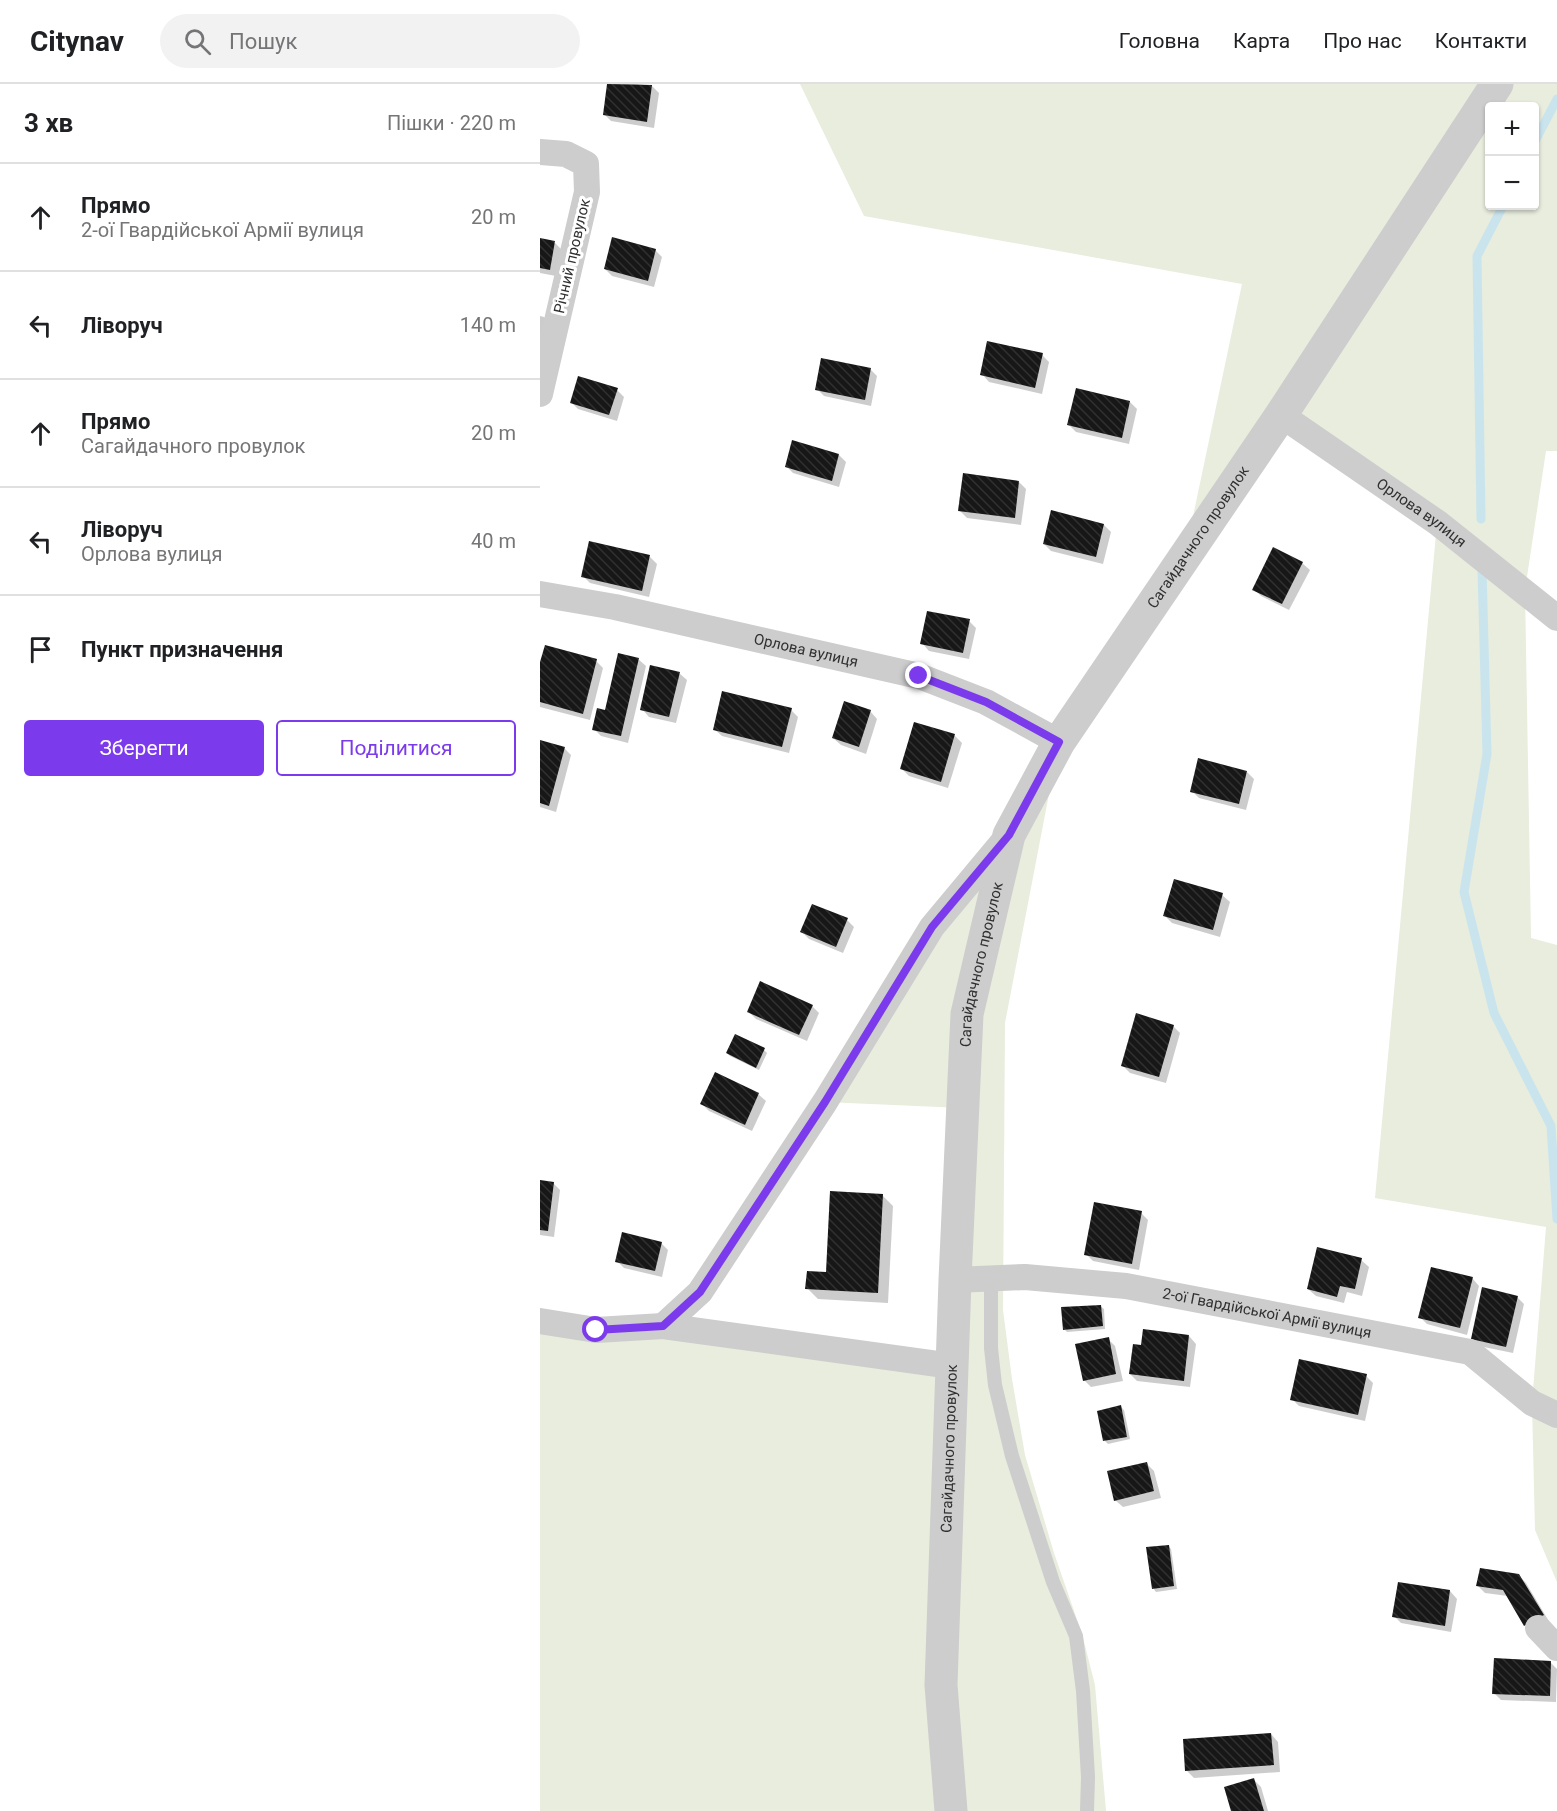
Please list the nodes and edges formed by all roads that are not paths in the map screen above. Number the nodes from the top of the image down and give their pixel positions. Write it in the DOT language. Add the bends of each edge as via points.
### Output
graph roads {
  1 [pos="1497,84"];
  2 [pos="540,152"];
  3 [pos="540,394"];
  4 [pos="1281,415"];
  5 [pos="540,594"];
  6 [pos="1557,618"];
  7 [pos="1059,742"];
  8 [pos="1009,835"];
  9 [pos="991,1279"];
  10 [pos="955,1280"];
  11 [pos="540,1321"];
  12 [pos="663,1326"];
  13 [pos="952,1366"];
  14 [pos="1557,1415"];
  15 [pos="1538,1628"];
  16 [pos="1557,1648"];
  17 [pos="951,1811"];
  18 [pos="1088,1811"];
  1 -- 4 [label="street, Сагайдачного провулок"];
  2 -- 3 [label="street, Річний провулок" via="566,154 586,164 587,192"];
  4 -- 6 [label="street, Орлова вулиця" via="1438,523"];
  4 -- 7 [label="street, Сагайдачного провулок"];
  5 -- 7 [label="street, Орлова вулиця" via="615,607 919,676 986,702"];
  7 -- 8 [label="street, Сагайдачного провулок"];
  8 -- 10 [label="street, Сагайдачного провулок" via="967,1014"];
  8 -- 12 [label="street" via="932,927 825,1102 700,1292"];
  9 -- 10 [label="street, 2-ої Гвардійської Армії вулиця"];
  9 -- 14 [label="street, 2-ої Гвардійської Армії вулиця" via="1025,1277 1126,1286 1470,1352 1532,1403"];
  9 -- 18 [label="lane" via="995,1385 1012,1456 1053,1582 1076,1636 1083,1691"];
  10 -- 13 [label="street, Сагайдачного провулок"];
  11 -- 12 [label="street" via="596,1330"];
  12 -- 13 [label="street"];
  13 -- 17 [label="street, Сагайдачного провулок" via="941,1685"];
  15 -- 16 [label="street"];
}
